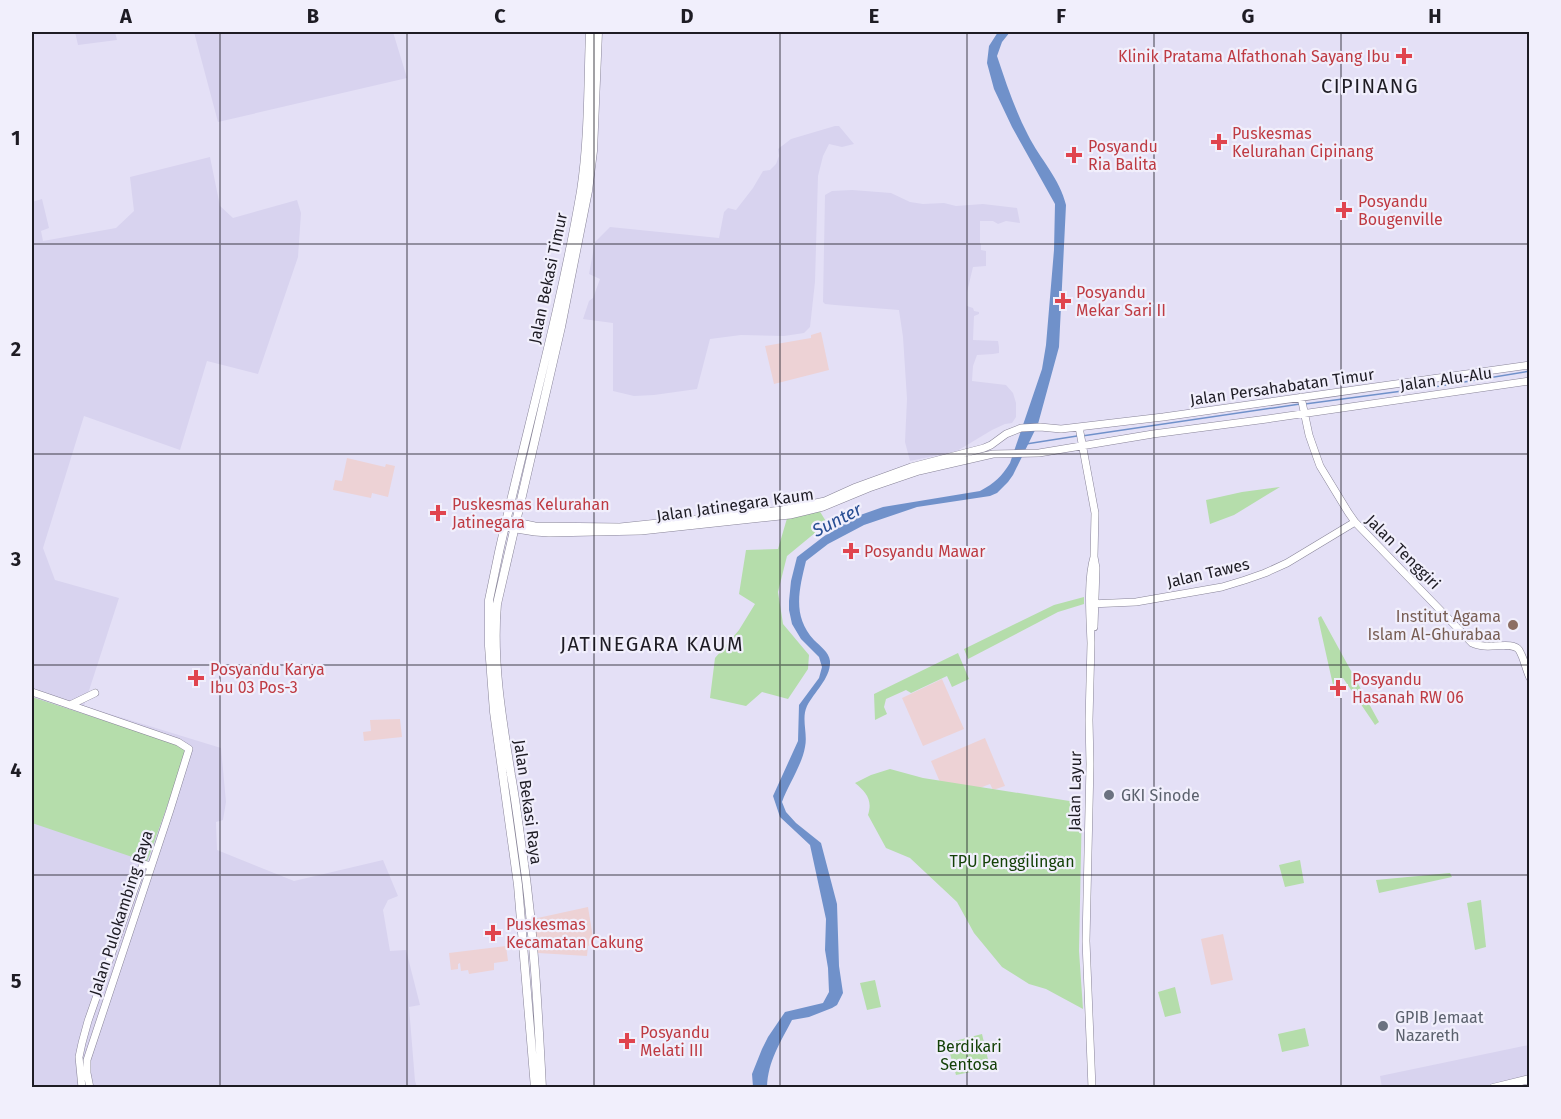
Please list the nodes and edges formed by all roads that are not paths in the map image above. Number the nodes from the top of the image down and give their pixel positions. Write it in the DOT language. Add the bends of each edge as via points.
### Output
graph roads {
  1 [pos="590,32"];
  2 [pos="598,32"];
  3 [pos="1530,365"];
  4 [pos="1530,381"];
  5 [pos="1302,398"];
  6 [pos="1304,411"];
  7 [pos="1038,427"];
  8 [pos="1081,437"];
  9 [pos="991,445"];
  10 [pos="995,454"];
  11 [pos="1355,522"];
  12 [pos="510,524"];
  13 [pos="607,530"];
  14 [pos="1093,603"];
  15 [pos="1530,678"];
  16 [pos="32,692"];
  17 [pos="95,693"];
  18 [pos="70,705"];
  19 [pos="147,865"];
  20 [pos="99,992"];
  21 [pos="108,996"];
  22 [pos="1530,1079"];
  23 [pos="82,1088"];
  24 [pos="90,1088"];
  25 [pos="535,1088"];
  26 [pos="542,1088"];
  27 [pos="1092,1088"];
  28 [pos="1493,1088"];
  1 -- 12 [label="main road, Jalan Bekasi Timur" via="581,190"];
  2 -- 12 [label="main road, Jalan Bekasi Timur" via="588,191 556,350"];
  3 -- 5 [label="street, Jalan Persahabatan Timur"];
  4 -- 6 [label="street, Jalan Alu-Alu"];
  5 -- 6 [label="street, Jalan Tenggiri"];
  5 -- 8 [label="street, Jalan Persahabatan Timur" via="1183,415"];
  6 -- 8 [label="street, Jalan Alu-Alu"];
  6 -- 11 [label="street, Jalan Tenggiri" via="1320,466"];
  7 -- 8 [label="street, Jalan Persahabatan Timur" via="1062,429"];
  7 -- 9 [label="street, Jalan Jatinegara Kaum" via="1013,430"];
  8 -- 10 [label="street" via="1033,453"];
  8 -- 14 [label="street, Jalan Layur" via="1095,513"];
  9 -- 10 [label="street"];
  9 -- 13 [label="street, Jalan Jatinegara Kaum" via="910,467 800,507"];
  10 -- 13 [label="street, Jalan Jatinegara Kaum" via="919,471 832,504 790,515 641,531"];
  11 -- 14 [label="street, Jalan Tawes" via="1287,563 1245,580 1136,602"];
  11 -- 15 [label="street, Jalan Tenggiri" via="1472,643 1517,648"];
  12 -- 13 [label="street, Jalan Jatinegara Kaum"];
  12 -- 25 [label="main road, Jalan Bekasi Raya" via="489,600 489,646 518,885"];
  12 -- 26 [label="main road, Jalan Bekasi Raya" via="497,604 497,659 528,901"];
  14 -- 27 [label="street, Jalan Layur" via="1086,941"];
  16 -- 18 [label="street"];
  17 -- 18 [label="street"];
  18 -- 19 [label="street, Jalan Pulokambing Raya" via="189,749"];
  19 -- 20 [label="street, Jalan Pulokambing Raya"];
  19 -- 21 [label="street, Jalan Pulokambing Raya"];
  20 -- 21 [label="street"];
  20 -- 23 [label="street, Jalan Pulokambing Raya" via="81,1050"];
  21 -- 24 [label="street, Jalan Pulokambing Raya" via="87,1060"];
  22 -- 28 [label="main road"];
}
